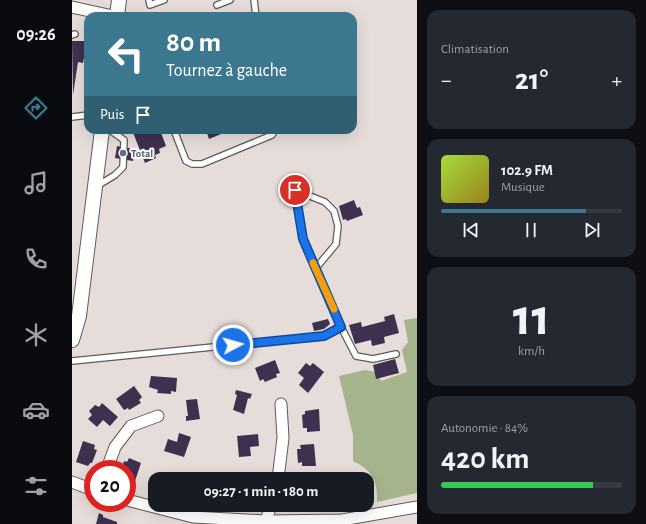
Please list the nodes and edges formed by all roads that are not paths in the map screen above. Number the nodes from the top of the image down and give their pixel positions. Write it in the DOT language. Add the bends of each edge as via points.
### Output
graph roads {
  1 [pos="119,0"];
  2 [pos="149,0"];
  3 [pos="164,0"];
  4 [pos="230,0"];
  5 [pos="254,0"];
  6 [pos="217,5"];
  7 [pos="72,7"];
  8 [pos="95,12"];
  9 [pos="118,12"];
  10 [pos="256,12"];
  11 [pos="84,116"];
  12 [pos="72,117"];
  13 [pos="102,134"];
  14 [pos="116,134"];
  15 [pos="176,134"];
  16 [pos="273,134"];
  17 [pos="293,178"];
  18 [pos="95,188"];
  19 [pos="295,190"];
  20 [pos="316,268"];
  21 [pos="341,327"];
  22 [pos="72,340"];
  23 [pos="396,354"];
  24 [pos="72,361"];
  25 [pos="281,404"];
  26 [pos="158,416"];
  27 [pos="110,460"];
  28 [pos="279,472"];
  29 [pos="72,482"];
  30 [pos="84,487"];
  31 [pos="136,503"];
  32 [pos="417,507"];
  33 [pos="269,512"];
  34 [pos="192,520"];
  35 [pos="266,521"];
  36 [pos="342,522"];
  1 -- 9 [label="street"];
  2 -- 3 [label="lane" via="150,5"];
  4 -- 6 [label="lane"];
  5 -- 10 [label="lane"];
  7 -- 8 [label="street"];
  11 -- 12 [label="lane"];
  13 -- 18 [label="street"];
  14 -- 18 [label="lane" via="124,140 123,167"];
  15 -- 16 [label="lane" via="186,161 192,164 202,164"];
  17 -- 19 [label="lane"];
  18 -- 22 [label="street" via="79,316"];
  19 -- 20 [label="lane" via="303,239"];
  19 -- 20 [label="lane" via="325,202 334,211 338,226 336,244"];
  20 -- 21 [label="lane"];
  21 -- 23 [label="lane" via="356,356 373,359"];
  21 -- 24 [label="lane" via="324,336"];
  25 -- 28 [label="street" via="283,438"];
  26 -- 27 [label="street" via="131,426 115,446"];
  29 -- 30 [label="street"];
  31 -- 34 [label="street"];
  32 -- 36 [label="street"];
  33 -- 35 [label="street"];
  34 -- 35 [label="street"];
  35 -- 36 [label="street"];
}
